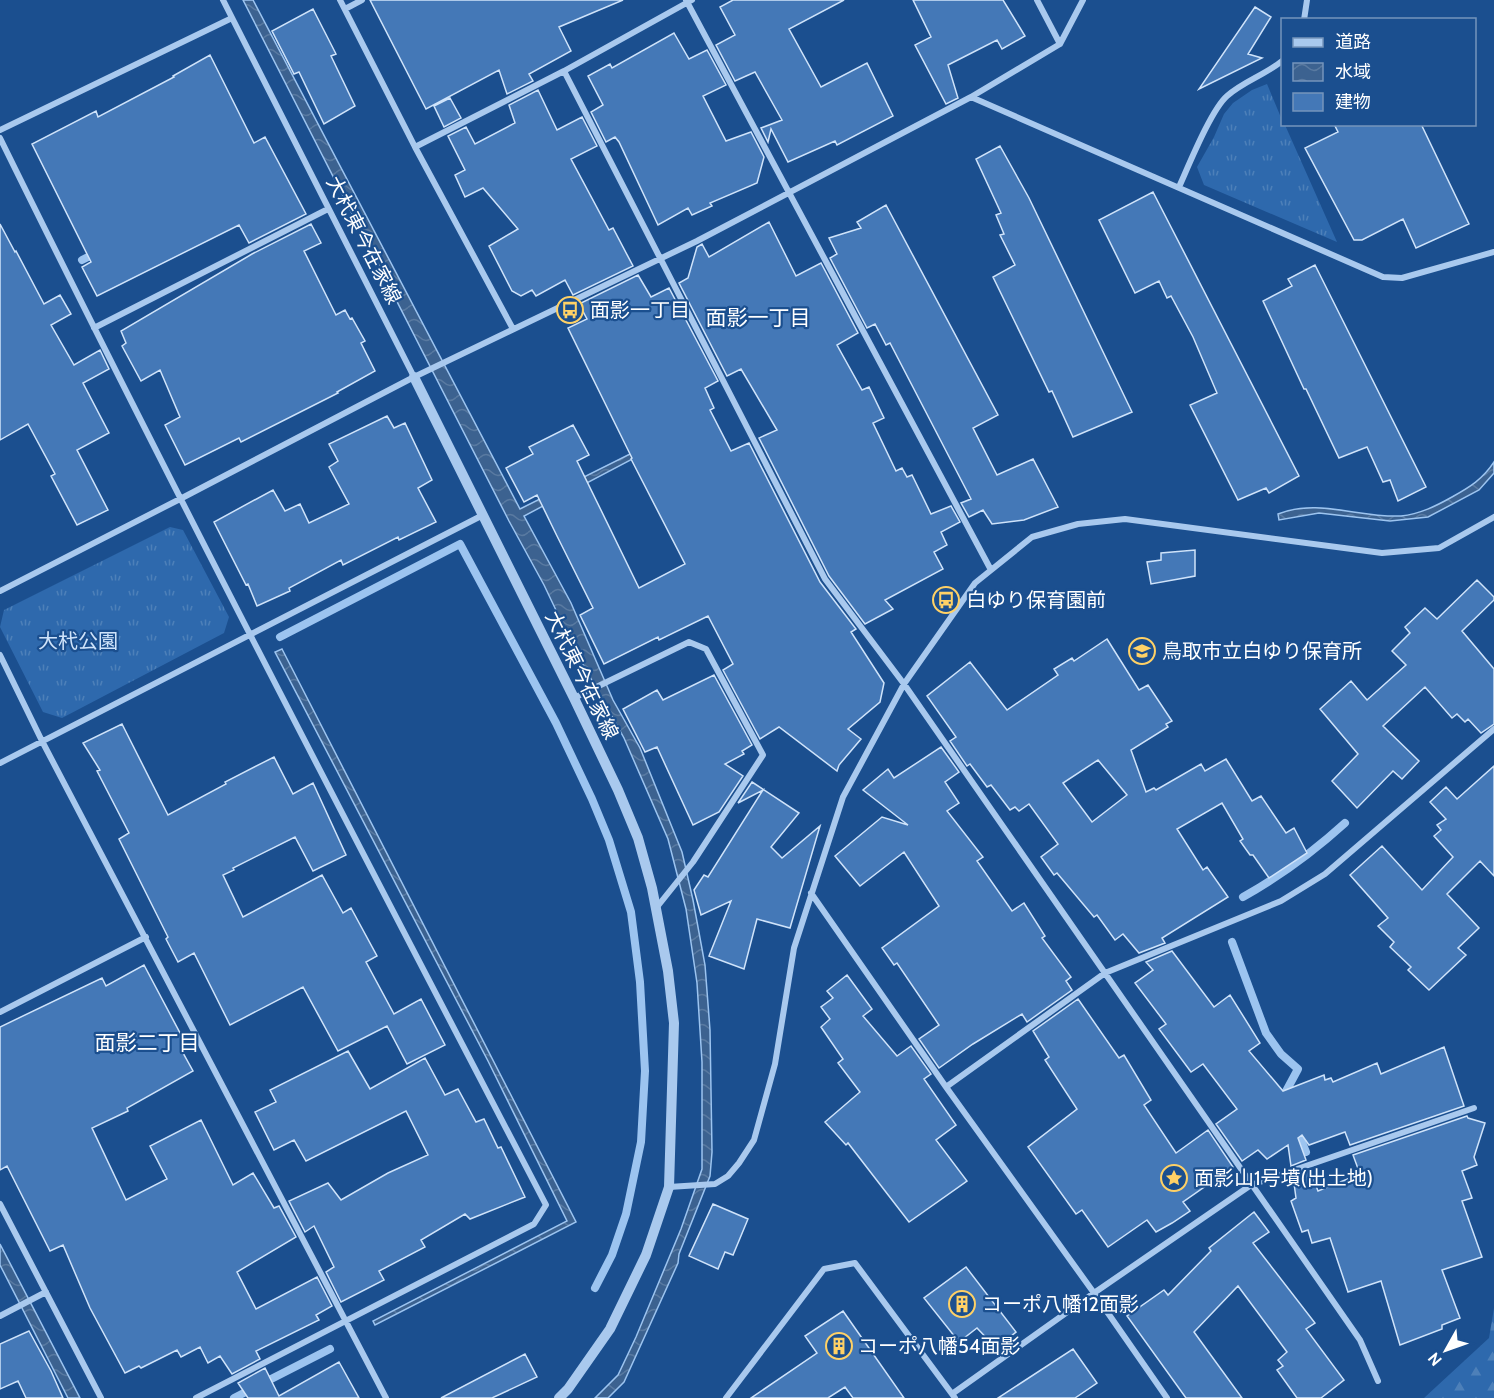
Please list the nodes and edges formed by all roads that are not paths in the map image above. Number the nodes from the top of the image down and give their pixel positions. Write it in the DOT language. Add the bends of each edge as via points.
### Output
graph roads {
  1 [pos="223,0"];
  2 [pos="340,0"];
  3 [pos="363,0"];
  4 [pos="1037,0"];
  5 [pos="1083,0"];
  6 [pos="1307,0"];
  7 [pos="688,1"];
  8 [pos="345,9"];
  9 [pos="232,18"];
  10 [pos="1304,18"];
  11 [pos="1060,44"];
  12 [pos="1281,62"];
  13 [pos="564,71"];
  14 [pos="971,97"];
  15 [pos="0,130"];
  16 [pos="0,138"];
  17 [pos="415,147"];
  18 [pos="1179,187"];
  19 [pos="789,194"];
  20 [pos="328,209"];
  21 [pos="1494,252"];
  22 [pos="662,258"];
  23 [pos="94,328"];
  24 [pos="513,329"];
  25 [pos="414,376"];
  26 [pos="182,498"];
  27 [pos="483,515"];
  28 [pos="1494,517"];
  29 [pos="991,570"];
  30 [pos="0,591"];
  31 [pos="251,635"];
  32 [pos="0,655"];
  33 [pos="904,684"];
  34 [pos="574,698"];
  35 [pos="1494,729"];
  36 [pos="42,741"];
  37 [pos="0,763"];
  38 [pos="811,893"];
  39 [pos="656,908"];
  40 [pos="146,937"];
  41 [pos="1105,973"];
  42 [pos="0,1012"];
  43 [pos="946,1087"];
  44 [pos="1474,1108"];
  45 [pos="1251,1185"];
  46 [pos="669,1187"];
  47 [pos="0,1204"];
  48 [pos="46,1292"];
  49 [pos="1095,1293"];
  50 [pos="0,1316"];
  51 [pos="345,1320"];
  52 [pos="1378,1381"];
  53 [pos="954,1396"];
  54 [pos="727,1397"];
  55 [pos="101,1398"];
  56 [pos="196,1398"];
  57 [pos="386,1398"];
  58 [pos="559,1398"];
  59 [pos="1167,1398"];
  1 -- 9 [label="street, 大杙東今在家線"];
  2 -- 8 [label="street"];
  3 -- 8 [label="street"];
  4 -- 11 [label="street"];
  5 -- 11 [label="street"];
  6 -- 10 [label="street"];
  7 -- 13 [label="street"];
  7 -- 19 [label="street"];
  8 -- 17 [label="street"];
  9 -- 15 [label="street"];
  9 -- 20 [label="street, 大杙東今在家線"];
  11 -- 14 [label="street"];
  12 -- 18 [label="street" via="1225,97"];
  13 -- 17 [label="street"];
  13 -- 22 [label="street"];
  14 -- 18 [label="street"];
  14 -- 19 [label="street"];
  16 -- 23 [label="street"];
  17 -- 24 [label="street"];
  18 -- 21 [label="street" via="1383,277 1402,278"];
  19 -- 22 [label="street"];
  19 -- 29 [label="street"];
  20 -- 23 [label="street"];
  20 -- 25 [label="street, 大杙東今在家線"];
  22 -- 24 [label="street"];
  22 -- 33 [label="street" via="825,579"];
  23 -- 26 [label="street"];
  24 -- 25 [label="street"];
  25 -- 26 [label="street"];
  25 -- 27 [label="street, 大杙東今在家線"];
  26 -- 30 [label="street"];
  26 -- 31 [label="street"];
  27 -- 31 [label="street"];
  27 -- 34 [label="street, 大杙東今在家線"];
  28 -- 29 [label="street" via="1439,548 1382,553 1125,519 1078,524 1032,537"];
  29 -- 33 [label="street" via="975,583"];
  31 -- 36 [label="street"];
  31 -- 51 [label="street" via="546,1204 534,1224"];
  32 -- 36 [label="street"];
  33 -- 38 [label="street" via="843,797"];
  33 -- 41 [label="street"];
  34 -- 39 [label="street, 大杙東今在家線" via="638,838"];
  34 -- 39 [label="street" via="689,642 706,649 763,755 693,862"];
  35 -- 41 [label="street" via="1325,874 1281,901"];
  36 -- 37 [label="street"];
  36 -- 40 [label="street"];
  38 -- 43 [label="street"];
  38 -- 46 [label="street" via="794,948 775,1064 754,1140 728,1176 715,1184"];
  39 -- 46 [label="street, 大杙東今在家線" via="674,1023"];
  40 -- 42 [label="street"];
  40 -- 51 [label="street"];
  41 -- 43 [label="street"];
  41 -- 45 [label="street"];
  43 -- 49 [label="street"];
  44 -- 45 [label="street"];
  45 -- 49 [label="street"];
  45 -- 52 [label="street" via="1360,1340"];
  46 -- 58 [label="street, 大杙東今在家線" via="646,1255 610,1329"];
  47 -- 48 [label="street"];
  48 -- 50 [label="street"];
  48 -- 55 [label="street"];
  49 -- 53 [label="street"];
  49 -- 59 [label="street"];
  51 -- 56 [label="street"];
  51 -- 57 [label="street"];
  53 -- 54 [label="street" via="855,1263 824,1269"];
}
